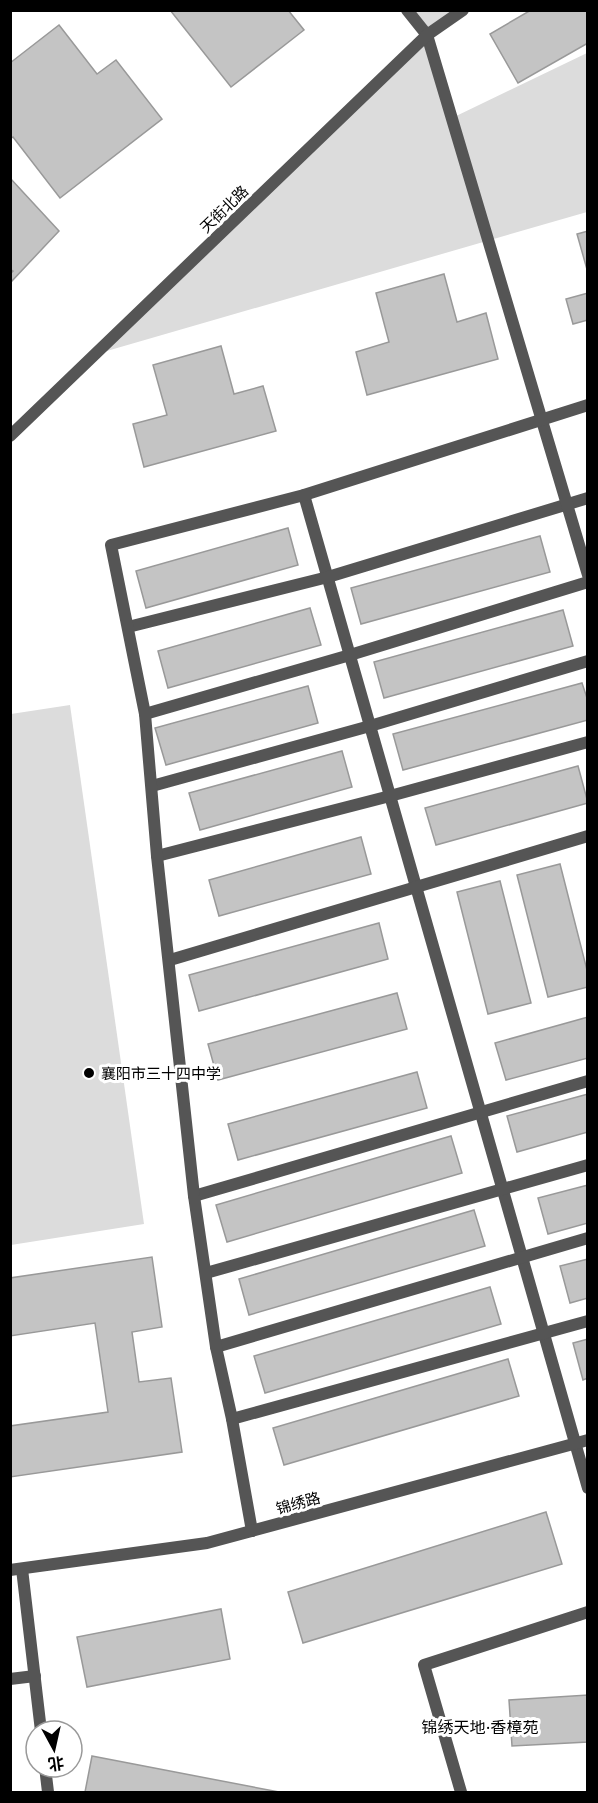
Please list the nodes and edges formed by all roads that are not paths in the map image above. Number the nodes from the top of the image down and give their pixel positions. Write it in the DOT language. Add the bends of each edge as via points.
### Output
graph roads {
  1 [pos="407,10"];
  2 [pos="464,10"];
  3 [pos="427,35"];
  4 [pos="588,405"];
  5 [pos="541,420"];
  6 [pos="10,436"];
  7 [pos="304,495"];
  8 [pos="588,498"];
  9 [pos="567,504"];
  10 [pos="588,575"];
  11 [pos="328,577"];
  12 [pos="588,582"];
  13 [pos="128,627"];
  14 [pos="350,655"];
  15 [pos="588,661"];
  16 [pos="145,714"];
  17 [pos="370,726"];
  18 [pos="588,742"];
  19 [pos="152,786"];
  20 [pos="390,796"];
  21 [pos="588,836"];
  22 [pos="157,856"];
  23 [pos="416,888"];
  24 [pos="170,960"];
  25 [pos="588,1082"];
  26 [pos="480,1113"];
  27 [pos="588,1165"];
  28 [pos="502,1189"];
  29 [pos="194,1196"];
  30 [pos="588,1238"];
  31 [pos="521,1257"];
  32 [pos="206,1273"];
  33 [pos="588,1321"];
  34 [pos="543,1334"];
  35 [pos="216,1347"];
  36 [pos="232,1419"];
  37 [pos="588,1440"];
  38 [pos="574,1444"];
  39 [pos="588,1488"];
  40 [pos="252,1531"];
  41 [pos="16,1570"];
  42 [pos="588,1612"];
  43 [pos="34,1676"];
  44 [pos="10,1679"];
  45 [pos="39,1719"];
  46 [pos="461,1792"];
  1 -- 3 [label="street"];
  2 -- 3 [label="street, 天街北路"];
  3 -- 5 [label="street"];
  3 -- 6 [label="street, 天街北路"];
  4 -- 5 [label="street"];
  5 -- 7 [label="street"];
  5 -- 9 [label="street"];
  7 -- 11 [label="street"];
  7 -- 13 [label="street" via="111,545"];
  8 -- 9 [label="street"];
  9 -- 10 [label="street"];
  9 -- 11 [label="street"];
  11 -- 13 [label="street"];
  11 -- 14 [label="street"];
  12 -- 14 [label="street"];
  13 -- 16 [label="street"];
  14 -- 16 [label="street"];
  14 -- 17 [label="street"];
  15 -- 17 [label="street"];
  16 -- 19 [label="street"];
  17 -- 19 [label="street"];
  17 -- 20 [label="street"];
  18 -- 20 [label="street"];
  19 -- 22 [label="street"];
  20 -- 22 [label="street"];
  20 -- 23 [label="street"];
  21 -- 23 [label="street"];
  22 -- 24 [label="street"];
  23 -- 24 [label="street"];
  23 -- 26 [label="street"];
  24 -- 29 [label="street"];
  25 -- 26 [label="street"];
  26 -- 28 [label="street"];
  26 -- 29 [label="street"];
  27 -- 28 [label="street"];
  28 -- 31 [label="street"];
  28 -- 32 [label="street"];
  29 -- 32 [label="street"];
  30 -- 31 [label="street"];
  31 -- 34 [label="street"];
  31 -- 35 [label="street"];
  32 -- 35 [label="street"];
  33 -- 34 [label="street"];
  34 -- 36 [label="street"];
  34 -- 38 [label="street"];
  35 -- 36 [label="street"];
  36 -- 40 [label="street"];
  37 -- 38 [label="street, 锦绣路"];
  38 -- 39 [label="street"];
  38 -- 40 [label="street, 锦绣路"];
  40 -- 41 [label="street, 锦绣路" via="207,1543"];
  41 -- 43 [label="street"];
  42 -- 46 [label="street" via="423,1665"];
  43 -- 44 [label="street"];
  43 -- 45 [label="street"];
}
